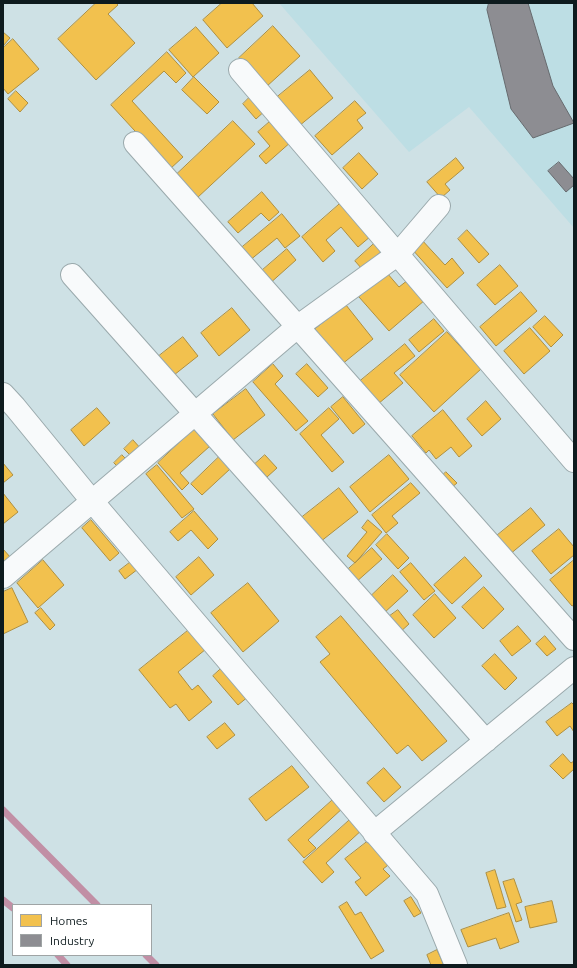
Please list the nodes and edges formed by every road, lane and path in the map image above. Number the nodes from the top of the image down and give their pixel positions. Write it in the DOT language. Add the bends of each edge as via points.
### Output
graph roads {
  1 [pos="240,70"];
  2 [pos="134,143"];
  3 [pos="439,206"];
  4 [pos="398,254"];
  5 [pos="72,275"];
  6 [pos="297,326"];
  7 [pos="3,394"];
  8 [pos="195,414"];
  9 [pos="574,461"];
  10 [pos="92,501"];
  11 [pos="3,577"];
  12 [pos="574,639"];
  13 [pos="574,668"];
  14 [pos="486,741"];
  15 [pos="374,833"];
  16 [pos="456,965"];
  1 -- 4 [label="street"];
  2 -- 6 [label="street"];
  3 -- 4 [label="street"];
  4 -- 6 [label="street"];
  4 -- 9 [label="street"];
  5 -- 8 [label="street"];
  6 -- 8 [label="street"];
  6 -- 12 [label="street"];
  7 -- 10 [label="street"];
  8 -- 10 [label="street"];
  8 -- 14 [label="street"];
  10 -- 11 [label="street"];
  10 -- 15 [label="street"];
  13 -- 14 [label="street"];
  14 -- 15 [label="street"];
  15 -- 16 [label="street" via="426,894"];
}
